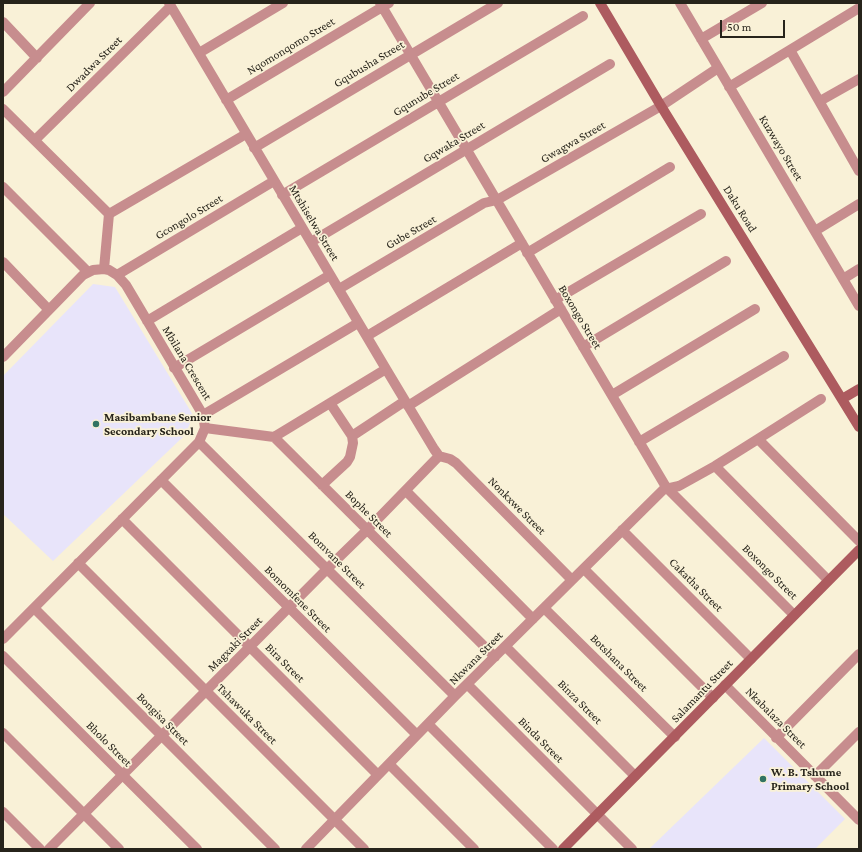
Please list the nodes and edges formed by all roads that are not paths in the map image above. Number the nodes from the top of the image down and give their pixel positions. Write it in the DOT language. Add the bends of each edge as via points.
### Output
graph roads {
  1 [pos="90,3"];
  2 [pos="283,3"];
  3 [pos="498,3"];
  4 [pos="600,3"];
  5 [pos="680,3"];
  6 [pos="762,3"];
  7 [pos="384,4"];
  8 [pos="170,5"];
  9 [pos="859,8"];
  10 [pos="583,16"];
  11 [pos="3,22"];
  12 [pos="701,38"];
  13 [pos="790,50"];
  14 [pos="198,53"];
  15 [pos="410,55"];
  16 [pos="37,58"];
  17 [pos="610,64"];
  18 [pos="718,68"];
  19 [pos="859,79"];
  20 [pos="729,87"];
  21 [pos="3,92"];
  22 [pos="226,100"];
  23 [pos="820,101"];
  24 [pos="438,102"];
  25 [pos="661,106"];
  26 [pos="3,109"];
  27 [pos="246,134"];
  28 [pos="35,140"];
  29 [pos="254,148"];
  30 [pos="466,150"];
  31 [pos="670,167"];
  32 [pos="859,171"];
  33 [pos="274,181"];
  34 [pos="3,187"];
  35 [pos="282,195"];
  36 [pos="497,200"];
  37 [pos="859,204"];
  38 [pos="109,214"];
  39 [pos="701,214"];
  40 [pos="302,228"];
  41 [pos="815,231"];
  42 [pos="310,242"];
  43 [pos="522,243"];
  44 [pos="527,253"];
  45 [pos="726,261"];
  46 [pos="3,262"];
  47 [pos="104,269"];
  48 [pos="859,269"];
  49 [pos="88,272"];
  50 [pos="117,275"];
  51 [pos="330,275"];
  52 [pos="843,279"];
  53 [pos="338,289"];
  54 [pos="555,300"];
  55 [pos="859,306"];
  56 [pos="560,309"];
  57 [pos="755,309"];
  58 [pos="49,310"];
  59 [pos="147,321"];
  60 [pos="358,323"];
  61 [pos="367,336"];
  62 [pos="583,347"];
  63 [pos="5,350"];
  64 [pos="784,356"];
  65 [pos="174,368"];
  66 [pos="386,369"];
  67 [pos="859,388"];
  68 [pos="612,395"];
  69 [pos="821,399"];
  70 [pos="842,399"];
  71 [pos="330,403"];
  72 [pos="407,404"];
  73 [pos="203,415"];
  74 [pos="859,427"];
  75 [pos="205,428"];
  76 [pos="352,436"];
  77 [pos="274,437"];
  78 [pos="758,439"];
  79 [pos="199,442"];
  80 [pos="639,442"];
  81 [pos="439,456"];
  82 [pos="715,466"];
  83 [pos="160,480"];
  84 [pos="322,485"];
  85 [pos="666,487"];
  86 [pos="406,491"];
  87 [pos="122,519"];
  88 [pos="367,530"];
  89 [pos="622,530"];
  90 [pos="859,541"];
  91 [pos="859,550"];
  92 [pos="78,563"];
  93 [pos="328,568"];
  94 [pos="584,569"];
  95 [pos="572,580"];
  96 [pos="828,580"];
  97 [pos="34,608"];
  98 [pos="289,608"];
  99 [pos="544,608"];
  100 [pos="794,615"];
  101 [pos="533,618"];
  102 [pos="3,639"];
  103 [pos="251,647"];
  104 [pos="506,647"];
  105 [pos="859,654"];
  106 [pos="3,656"];
  107 [pos="495,657"];
  108 [pos="751,659"];
  109 [pos="468,685"];
  110 [pos="725,685"];
  111 [pos="206,692"];
  112 [pos="455,696"];
  113 [pos="712,698"];
  114 [pos="428,724"];
  115 [pos="859,732"];
  116 [pos="3,733"];
  117 [pos="417,735"];
  118 [pos="162,736"];
  119 [pos="675,737"];
  120 [pos="776,738"];
  121 [pos="389,764"];
  122 [pos="122,775"];
  123 [pos="378,775"];
  124 [pos="635,776"];
  125 [pos="815,776"];
  126 [pos="3,812"];
  127 [pos="84,814"];
  128 [pos="597,814"];
  129 [pos="857,815"];
  130 [pos="334,819"];
  131 [pos="40,849"];
  132 [pos="49,849"];
  133 [pos="120,849"];
  134 [pos="197,849"];
  135 [pos="275,849"];
  136 [pos="306,849"];
  137 [pos="364,849"];
  138 [pos="474,849"];
  139 [pos="553,849"];
  140 [pos="563,849"];
  141 [pos="632,849"];
  1 -- 16 [label="street"];
  2 -- 14 [label="street"];
  3 -- 15 [label="street, Gqubusha Street"];
  4 -- 25 [label="main road, Daku Road"];
  5 -- 12 [label="street, Kuzwayo Street"];
  6 -- 12 [label="street"];
  7 -- 15 [label="street, Boxongo Street"];
  7 -- 22 [label="street, Nqomonqomo Street"];
  8 -- 14 [label="street, Mtshiselwa Street"];
  8 -- 28 [label="street, Dwadwa Street"];
  9 -- 13 [label="street"];
  10 -- 24 [label="street, Gqunube Street"];
  11 -- 16 [label="street"];
  12 -- 18 [label="street, Kuzwayo Street"];
  13 -- 20 [label="street"];
  13 -- 23 [label="street"];
  14 -- 22 [label="street, Mtshiselwa Street"];
  15 -- 24 [label="street, Boxongo Street"];
  15 -- 29 [label="street, Gqubusha Street"];
  16 -- 21 [label="street"];
  17 -- 30 [label="street, Gqwaka Street"];
  18 -- 20 [label="street, Kuzwayo Street"];
  18 -- 25 [label="street, Gwagwa Street"];
  19 -- 23 [label="street"];
  20 -- 41 [label="street, Kuzwayo Street"];
  22 -- 27 [label="street, Mtshiselwa Street"];
  23 -- 32 [label="street"];
  24 -- 30 [label="street, Boxongo Street"];
  24 -- 35 [label="street, Gqunube Street"];
  25 -- 36 [label="street, Gwagwa Street"];
  25 -- 70 [label="main road, Daku Road"];
  26 -- 28 [label="street"];
  27 -- 29 [label="street, Mtshiselwa Street"];
  27 -- 38 [label="street"];
  28 -- 38 [label="street"];
  29 -- 33 [label="street, Mtshiselwa Street"];
  30 -- 36 [label="street, Boxongo Street"];
  30 -- 42 [label="street, Gqwaka Street"];
  31 -- 44 [label="street"];
  33 -- 35 [label="street, Mtshiselwa Street"];
  33 -- 50 [label="street, Gcongolo Street"];
  34 -- 49 [label="street"];
  35 -- 40 [label="street, Mtshiselwa Street"];
  36 -- 43 [label="street, Boxongo Street"];
  36 -- 53 [label="street, Gube Street" via="484,203"];
  37 -- 41 [label="street"];
  38 -- 47 [label="street"];
  39 -- 54 [label="street"];
  40 -- 42 [label="street, Mtshiselwa Street"];
  40 -- 59 [label="street"];
  41 -- 52 [label="street, Kuzwayo Street"];
  42 -- 51 [label="street, Mtshiselwa Street"];
  43 -- 44 [label="street, Boxongo Street"];
  43 -- 61 [label="street"];
  44 -- 54 [label="street, Boxongo Street"];
  45 -- 62 [label="street"];
  46 -- 58 [label="street"];
  47 -- 49 [label="street"];
  47 -- 50 [label="street, Mbilana Crescent"];
  48 -- 52 [label="street"];
  49 -- 58 [label="street"];
  50 -- 59 [label="street, Mbilana Crescent" via="126,285"];
  51 -- 53 [label="street, Mtshiselwa Street"];
  51 -- 65 [label="street"];
  52 -- 55 [label="street, Kuzwayo Street"];
  53 -- 60 [label="street, Mtshiselwa Street"];
  54 -- 56 [label="street, Boxongo Street"];
  56 -- 62 [label="street, Boxongo Street"];
  56 -- 72 [label="street"];
  57 -- 68 [label="street"];
  58 -- 63 [label="street"];
  59 -- 65 [label="street, Mbilana Crescent"];
  60 -- 61 [label="street, Mtshiselwa Street"];
  60 -- 73 [label="street"];
  61 -- 66 [label="street, Mtshiselwa Street"];
  62 -- 68 [label="street, Boxongo Street"];
  64 -- 80 [label="street"];
  65 -- 73 [label="street, Mbilana Crescent"];
  66 -- 71 [label="street"];
  66 -- 72 [label="street, Mtshiselwa Street"];
  67 -- 70 [label="main road"];
  68 -- 80 [label="street, Boxongo Street"];
  69 -- 78 [label="street"];
  70 -- 74 [label="main road, Daku Road"];
  71 -- 76 [label="street"];
  71 -- 77 [label="street"];
  72 -- 76 [label="street"];
  72 -- 81 [label="street, Mtshiselwa Street"];
  73 -- 75 [label="street, Mbilana Crescent"];
  75 -- 77 [label="street"];
  75 -- 79 [label="street"];
  76 -- 84 [label="street" via="353,443 347,462"];
  77 -- 84 [label="street, Bophe Street"];
  78 -- 82 [label="street"];
  78 -- 90 [label="street"];
  79 -- 83 [label="street"];
  79 -- 93 [label="street, Bomvane Street"];
  80 -- 85 [label="street, Boxongo Street"];
  81 -- 86 [label="street, Magxaki Street"];
  81 -- 95 [label="street, Nonkxwe Street" via="456,463"];
  82 -- 85 [label="street" via="679,486"];
  82 -- 96 [label="street"];
  83 -- 87 [label="street"];
  83 -- 98 [label="street, Bomomfene Street"];
  84 -- 88 [label="street, Bophe Street"];
  85 -- 89 [label="street, Nkwana Street"];
  85 -- 100 [label="street, Boxongo Street"];
  86 -- 88 [label="street, Magxaki Street"];
  86 -- 101 [label="street"];
  87 -- 92 [label="street"];
  87 -- 103 [label="street, Bira Street"];
  88 -- 93 [label="street, Magxaki Street"];
  88 -- 107 [label="street, Bophe Street"];
  89 -- 94 [label="street, Nkwana Street"];
  89 -- 108 [label="street, Cakatha Street"];
  91 -- 96 [label="main road, Salamantu Street"];
  92 -- 97 [label="street"];
  92 -- 111 [label="street, Tshawuka Street"];
  93 -- 98 [label="street, Magxaki Street"];
  93 -- 112 [label="street, Bomvane Street"];
  94 -- 95 [label="street, Nkwana Street"];
  94 -- 113 [label="street"];
  95 -- 99 [label="street, Nkwana Street"];
  96 -- 100 [label="main road, Salamantu Street"];
  97 -- 102 [label="street"];
  97 -- 118 [label="street, Bongisa Street"];
  98 -- 103 [label="street, Magxaki Street"];
  98 -- 117 [label="street, Bomomfene Street"];
  99 -- 101 [label="street, Nkwana Street"];
  99 -- 119 [label="street, Botshana Street"];
  100 -- 108 [label="main road, Salamantu Street"];
  101 -- 104 [label="street, Nkwana Street"];
  103 -- 111 [label="street, Magxaki Street"];
  103 -- 123 [label="street, Bira Street"];
  104 -- 107 [label="street, Nkwana Street"];
  104 -- 124 [label="street, Binza Street"];
  105 -- 120 [label="street"];
  106 -- 122 [label="street, Bholo Street"];
  107 -- 109 [label="street, Nkwana Street"];
  108 -- 110 [label="main road, Salamantu Street"];
  109 -- 112 [label="street, Nkwana Street"];
  109 -- 128 [label="street, Binda Street"];
  110 -- 113 [label="main road, Salamantu Street"];
  110 -- 120 [label="street, Nkabalaza Street"];
  111 -- 118 [label="street, Magxaki Street"];
  111 -- 130 [label="street, Tshawuka Street"];
  112 -- 114 [label="street, Nkwana Street"];
  113 -- 119 [label="main road, Salamantu Street"];
  114 -- 117 [label="street, Nkwana Street"];
  114 -- 139 [label="street"];
  115 -- 125 [label="street"];
  116 -- 127 [label="street"];
  117 -- 121 [label="street, Nkwana Street"];
  118 -- 122 [label="street, Magxaki Street"];
  118 -- 135 [label="street, Bongisa Street"];
  119 -- 124 [label="main road, Salamantu Street"];
  120 -- 125 [label="street, Nkabalaza Street"];
  121 -- 123 [label="street, Nkwana Street"];
  121 -- 138 [label="street"];
  122 -- 127 [label="street, Magxaki Street"];
  122 -- 134 [label="street, Bholo Street"];
  123 -- 130 [label="street, Nkwana Street"];
  124 -- 128 [label="main road, Salamantu Street"];
  125 -- 129 [label="street, Nkabalaza Street"];
  126 -- 131 [label="street"];
  127 -- 132 [label="street, Magxaki Street"];
  127 -- 133 [label="street"];
  128 -- 140 [label="main road, Salamantu Street"];
  128 -- 141 [label="street, Binda Street"];
  130 -- 136 [label="street, Nkwana Street"];
  130 -- 137 [label="street, Tshawuka Street"];
}
